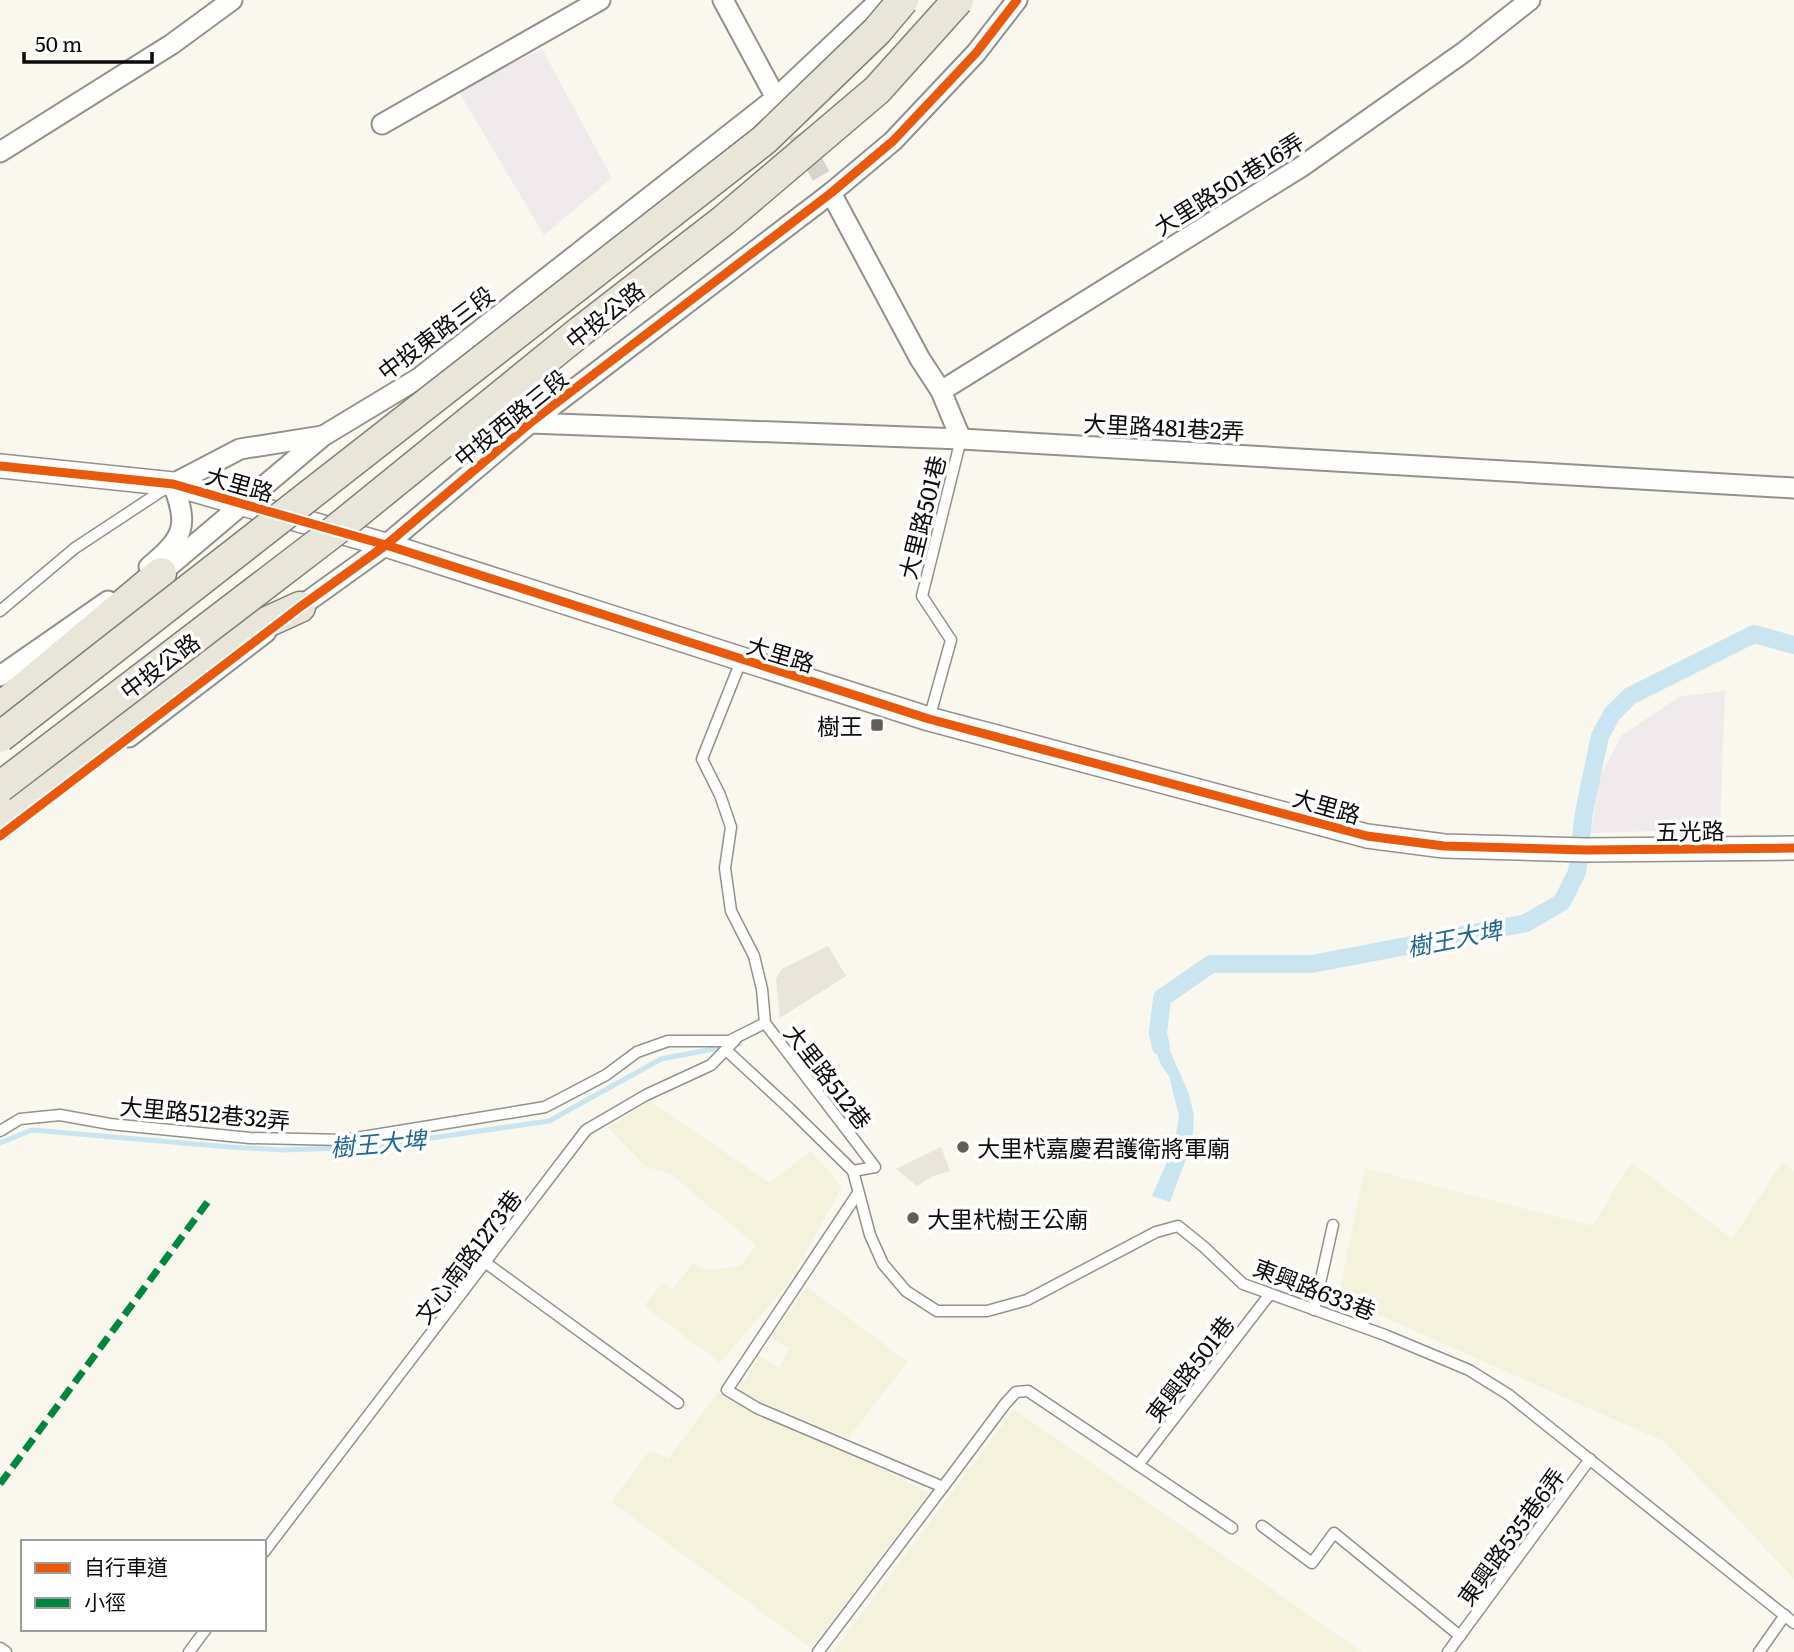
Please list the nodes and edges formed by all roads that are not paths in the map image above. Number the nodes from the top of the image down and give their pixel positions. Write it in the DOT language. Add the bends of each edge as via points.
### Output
graph roads {
  1 [pos="232,0"];
  2 [pos="600,0"];
  3 [pos="723,0"];
  4 [pos="880,0"];
  5 [pos="903,0"];
  6 [pos="958,0"];
  7 [pos="1017,0"];
  8 [pos="1530,0"];
  9 [pos="776,98"];
  10 [pos="382,124"];
  11 [pos="0,152"];
  12 [pos="831,193"];
  13 [pos="941,391"];
  14 [pos="530,423"];
  15 [pos="323,436"];
  16 [pos="961,439"];
  17 [pos="0,466"];
  18 [pos="173,484"];
  19 [pos="1794,488"];
  20 [pos="242,504"];
  21 [pos="386,545"];
  22 [pos="161,573"];
  23 [pos="116,595"];
  24 [pos="300,607"];
  25 [pos="0,611"];
  26 [pos="741,661"];
  27 [pos="0,676"];
  28 [pos="0,708"];
  29 [pos="929,719"];
  30 [pos="0,737"];
  31 [pos="0,787"];
  32 [pos="0,819"];
  33 [pos="0,836"];
  34 [pos="1794,848"];
  35 [pos="1586,850"];
  36 [pos="765,1023"];
  37 [pos="742,1033"];
  38 [pos="726,1050"];
  39 [pos="0,1131"];
  40 [pos="853,1171"];
  41 [pos="858,1193"];
  42 [pos="1333,1225"];
  43 [pos="486,1263"];
  44 [pos="1270,1294"];
  45 [pos="1314,1310"];
  46 [pos="678,1403"];
  47 [pos="1590,1459"];
  48 [pos="1138,1465"];
  49 [pos="943,1487"];
  50 [pos="1262,1526"];
  51 [pos="1232,1528"];
  52 [pos="266,1549"];
  53 [pos="1785,1615"];
  54 [pos="1794,1623"];
  55 [pos="205,1631"];
  56 [pos="1460,1636"];
  57 [pos="0,1648"];
  58 [pos="6,1652"];
  59 [pos="190,1652"];
  60 [pos="818,1652"];
  61 [pos="1448,1652"];
  62 [pos="1759,1652"];
  1 -- 11 [label="street" via="172,44"];
  2 -- 10 [label="street"];
  3 -- 9 [label="street"];
  4 -- 9 [label="street, 中投東路三段"];
  5 -- 30 [label="main road, 中投公路, bridge" via="764,140"];
  6 -- 31 [label="main road, 中投公路, bridge" via="877,90 724,219 332,533"];
  7 -- 12 [label="street, 中投西路三段" via="976,54 893,141"];
  8 -- 13 [label="street, 大里路501巷16弄" via="1301,167"];
  9 -- 15 [label="street, 中投東路三段" via="419,378"];
  12 -- 13 [label="street"];
  12 -- 14 [label="street, 中投西路三段"];
  13 -- 16 [label="street"];
  14 -- 16 [label="street, 大里路481巷2弄"];
  14 -- 21 [label="street, 中投西路三段"];
  15 -- 18 [label="street" via="240,449"];
  15 -- 20 [label="street, 中投東路三段"];
  16 -- 19 [label="street, 大里路481巷2弄"];
  16 -- 29 [label="lane, 大里路501巷" via="922,596 951,640"];
  17 -- 18 [label="street, 大里路"];
  18 -- 20 [label="street, 大里路"];
  18 -- 23 [label="street" via="183,510 182,530 163,555"];
  18 -- 25 [label="lane" via="75,548"];
  20 -- 21 [label="street, 大里路"];
  20 -- 22 [label="street, 中投東路三段"];
  21 -- 24 [label="street, 中投西路三段"];
  21 -- 26 [label="street, 大里路"];
  22 -- 23 [label="street, 中投東路三段"];
  22 -- 28 [label="main road"];
  23 -- 27 [label="street, 中投東路三段"];
  24 -- 32 [label="main road" via="234,638"];
  24 -- 33 [label="street, 中投西路三段"];
  26 -- 29 [label="street, 大里路"];
  26 -- 36 [label="lane, 大里路512巷" via="702,759 731,827 726,868 731,911 754,956"];
  29 -- 35 [label="street, 大里路" via="1367,836 1444,846"];
  34 -- 35 [label="street, 五光路"];
  36 -- 37 [label="lane, 大里路512巷32弄"];
  36 -- 40 [label="lane, 大里路512巷" via="874,1167"];
  37 -- 38 [label="lane, 文心南路1273巷"];
  37 -- 39 [label="lane, 大里路512巷32弄" via="729,1041 668,1041 637,1052 606,1075 544,1107 344,1140 250,1138 60,1115 20,1119"];
  38 -- 40 [label="lane, 大里路512巷"];
  38 -- 43 [label="lane, 文心南路1273巷" via="711,1065 586,1130"];
  40 -- 41 [label="lane, 東興路633巷"];
  41 -- 44 [label="lane, 東興路633巷" via="883,1264 906,1291 937,1311 987,1311 1027,1300 1156,1232 1178,1226 1243,1284"];
  41 -- 49 [label="lane" via="727,1390 757,1408"];
  42 -- 45 [label="lane"];
  43 -- 46 [label="lane"];
  43 -- 52 [label="lane, 文心南路1273巷"];
  44 -- 45 [label="lane, 東興路633巷"];
  44 -- 48 [label="lane, 東興路501巷"];
  45 -- 47 [label="lane, 東興路633巷" via="1469,1370 1510,1395"];
  47 -- 53 [label="lane, 東興路633巷"];
  47 -- 56 [label="lane, 東興路535巷6弄"];
  48 -- 49 [label="lane" via="1028,1391 1016,1392"];
  48 -- 51 [label="lane"];
  49 -- 60 [label="lane"];
  50 -- 56 [label="lane, 東興路535巷6弄" via="1311,1563 1334,1532"];
  53 -- 54 [label="lane, 東興路633巷"];
  53 -- 62 [label="lane"];
  55 -- 59 [label="lane"];
  56 -- 61 [label="lane, 東興路535巷6弄"];
  57 -- 58 [label="lane"];
}
